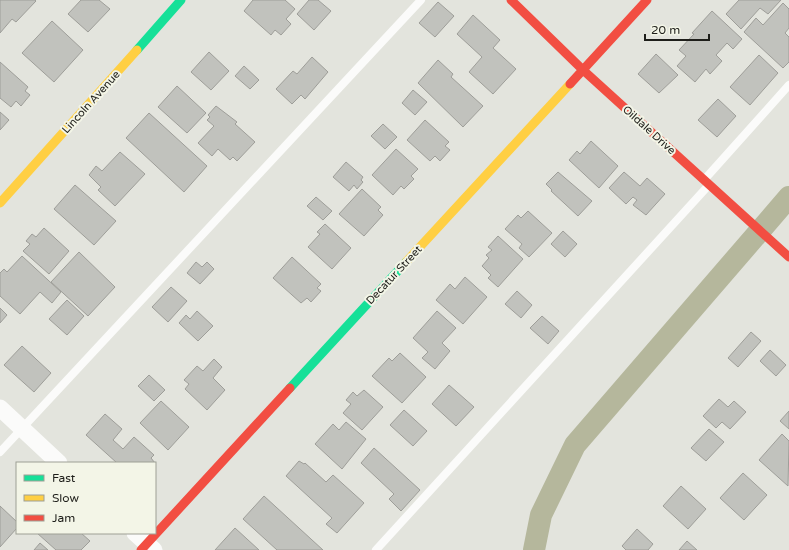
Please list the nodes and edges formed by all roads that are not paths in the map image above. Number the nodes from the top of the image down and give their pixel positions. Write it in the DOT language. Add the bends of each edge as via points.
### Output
graph roads {
  1 [pos="181,0"];
  2 [pos="422,0"];
  3 [pos="511,0"];
  4 [pos="647,0"];
  5 [pos="583,70"];
  6 [pos="789,85"];
  7 [pos="706,183"];
  8 [pos="0,203"];
  9 [pos="789,257"];
  10 [pos="0,408"];
  11 [pos="22,428"];
  12 [pos="0,452"];
  13 [pos="58,462"];
  14 [pos="156,531"];
  15 [pos="153,534"];
  16 [pos="144,544"];
  17 [pos="376,550"];
  1 -- 8 [label="street, Lincoln Avenue"];
  2 -- 11 [label="lane"];
  3 -- 5 [label="street, Oildale Drive"];
  4 -- 5 [label="street, Decatur Street"];
  5 -- 7 [label="street, Oildale Drive"];
  5 -- 14 [label="street, Decatur Street"];
  6 -- 7 [label="lane"];
  7 -- 9 [label="street, Oildale Drive"];
  7 -- 17 [label="lane"];
  10 -- 11 [label="street"];
  11 -- 12 [label="lane"];
  11 -- 13 [label="street"];
  15 -- 16 [label="street, Decatur Street"];
}
